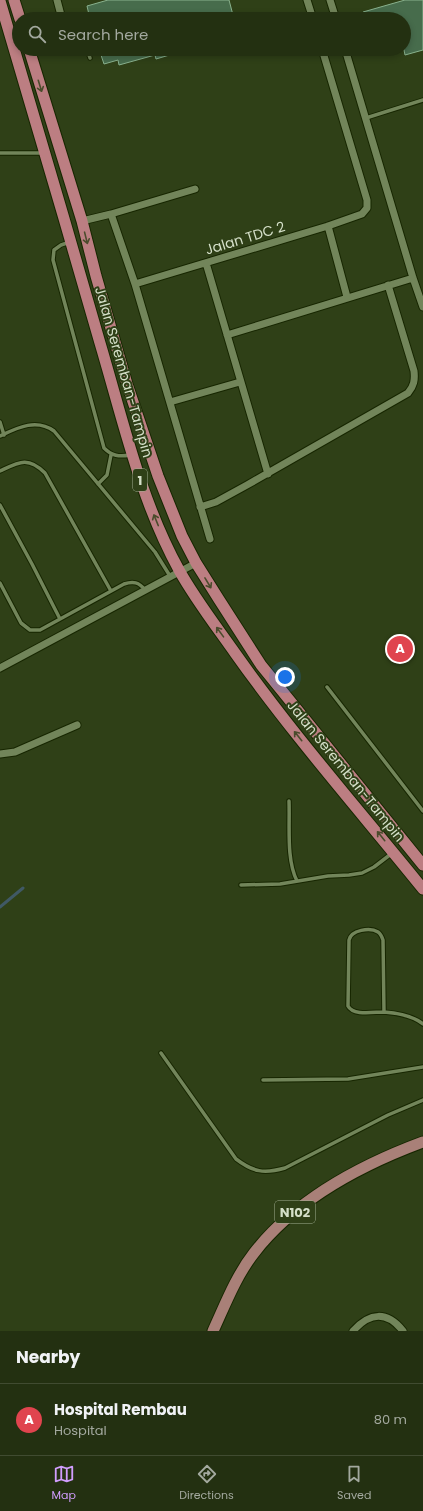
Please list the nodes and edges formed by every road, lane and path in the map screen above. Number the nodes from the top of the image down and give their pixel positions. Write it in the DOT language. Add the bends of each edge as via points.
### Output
graph roads {
  1 [pos="14,0"];
  2 [pos="57,0"];
  3 [pos="307,0"];
  4 [pos="330,0"];
  5 [pos="0,1"];
  6 [pos="18,12"];
  7 [pos="60,12"];
  8 [pos="311,12"];
  9 [pos="334,12"];
  10 [pos="12,42"];
  11 [pos="16,56"];
  12 [pos="31,56"];
  13 [pos="324,56"];
  14 [pos="347,56"];
  15 [pos="423,100"];
  16 [pos="366,118"];
  17 [pos="0,153"];
  18 [pos="45,154"];
  19 [pos="64,165"];
  20 [pos="50,170"];
  21 [pos="195,189"];
  22 [pos="111,214"];
  23 [pos="82,221"];
  24 [pos="328,226"];
  25 [pos="71,242"];
  26 [pos="206,263"];
  27 [pos="413,278"];
  28 [pos="135,284"];
  29 [pos="388,285"];
  30 [pos="348,297"];
  31 [pos="423,307"];
  32 [pos="227,335"];
  33 [pos="240,382"];
  34 [pos="170,402"];
  35 [pos="0,422"];
  36 [pos="2,435"];
  37 [pos="111,455"];
  38 [pos="131,455"];
  39 [pos="0,472"];
  40 [pos="268,474"];
  41 [pos="98,484"];
  42 [pos="0,505"];
  43 [pos="200,507"];
  44 [pos="5,514"];
  45 [pos="0,517"];
  46 [pos="210,539"];
  47 [pos="196,563"];
  48 [pos="175,574"];
  49 [pos="0,583"];
  50 [pos="145,590"];
  51 [pos="111,591"];
  52 [pos="60,619"];
  53 [pos="0,668"];
  54 [pos="327,687"];
  55 [pos="77,725"];
  56 [pos="0,754"];
  57 [pos="289,801"];
  58 [pos="423,811"];
  59 [pos="393,852"];
  60 [pos="423,865"];
  61 [pos="297,881"];
  62 [pos="241,885"];
  63 [pos="423,888"];
  64 [pos="384,1012"];
  65 [pos="423,1024"];
  66 [pos="161,1053"];
  67 [pos="423,1067"];
  68 [pos="263,1080"];
  69 [pos="423,1100"];
  70 [pos="423,1142"];
  71 [pos="213,1331"];
  72 [pos="353,1331"];
  73 [pos="403,1331"];
  1 -- 6 [label="highway"];
  2 -- 7 [label="street"];
  3 -- 8 [label="street"];
  4 -- 9 [label="street"];
  5 -- 10 [label="highway, Jalan Seremban-Tampin / 1"];
  11 -- 18 [label="highway, Jalan Seremban-Tampin / 1"];
  12 -- 19 [label="highway, Jalan Seremban-Tampin / 1, one-way"];
  13 -- 24 [label="street, Jalan TDC 2" via="367,200 367,208 362,214"];
  14 -- 16 [label="street"];
  15 -- 16 [label="lane"];
  16 -- 27 [label="street"];
  17 -- 18 [label="lane"];
  18 -- 20 [label="highway, Jalan Seremban-Tampin / 1"];
  19 -- 20 [label="highway"];
  19 -- 23 [label="highway, Jalan Seremban-Tampin / 1"];
  20 -- 25 [label="highway, Jalan Seremban-Tampin / 1"];
  21 -- 22 [label="street"];
  22 -- 23 [label="street"];
  22 -- 28 [label="street"];
  23 -- 47 [label="highway, Jalan Seremban-Tampin / 1, one-way" via="128,384 158,476 182,536"];
  24 -- 26 [label="street, Jalan TDC 2"];
  24 -- 30 [label="street"];
  25 -- 37 [label="lane" via="54,250 53,260 104,448"];
  25 -- 38 [label="highway, Jalan Seremban-Tampin / 1"];
  26 -- 28 [label="street, Jalan TDC 2"];
  26 -- 32 [label="street"];
  27 -- 29 [label="street"];
  27 -- 31 [label="street"];
  28 -- 34 [label="street"];
  29 -- 30 [label="street"];
  29 -- 40 [label="street" via="414,371 413,387 408,393"];
  30 -- 32 [label="street"];
  32 -- 33 [label="street"];
  33 -- 34 [label="street"];
  33 -- 40 [label="street"];
  34 -- 43 [label="street"];
  35 -- 36 [label="lane"];
  36 -- 41 [label="lane" via="33,424 48,426"];
  37 -- 38 [label="lane"];
  37 -- 41 [label="lane" via="107,475"];
  48 -- 38 [label="highway, Jalan Seremban-Tampin / 1, one-way"];
  39 -- 51 [label="lane" via="13,465 29,462 37,465 45,473"];
  40 -- 43 [label="street" via="216,502"];
  41 -- 48 [label="lane" via="164,565"];
  42 -- 44 [label="lane"];
  43 -- 46 [label="street"];
  44 -- 45 [label="lane"];
  44 -- 52 [label="lane"];
  47 -- 48 [label="street"];
  47 -- 60 [label="highway, Jalan Seremban-Tampin / 1, one-way" via="261,665"];
  48 -- 50 [label="street"];
  59 -- 48 [label="highway, Jalan Seremban-Tampin / 1, one-way" via="257,684"];
  49 -- 52 [label="lane" via="21,623 30,630 40,630"];
  50 -- 51 [label="lane" via="134,582"];
  50 -- 53 [label="street"];
  51 -- 52 [label="lane"];
  54 -- 58 [label="lane"];
  55 -- 56 [label="street" via="15,752"];
  57 -- 61 [label="lane" via="291,862"];
  59 -- 61 [label="lane" via="362,873"];
  59 -- 63 [label="highway, Jalan Seremban-Tampin / 1"];
  61 -- 62 [label="lane"];
  64 -- 64 [label="lane" via="383,940 377,931 355,932 349,940 348,1006 357,1012"];
  64 -- 65 [label="lane" via="396,1012 415,1018"];
  66 -- 69 [label="lane" via="236,1159 253,1170 274,1171 285,1168 388,1115"];
  67 -- 68 [label="lane" via="348,1078"];
  70 -- 71 [label="main road, N102" via="347,1177 321,1193 271,1232 239,1276"];
  72 -- 73 [label="street" via="360,1323 378,1315 387,1317"];
}
